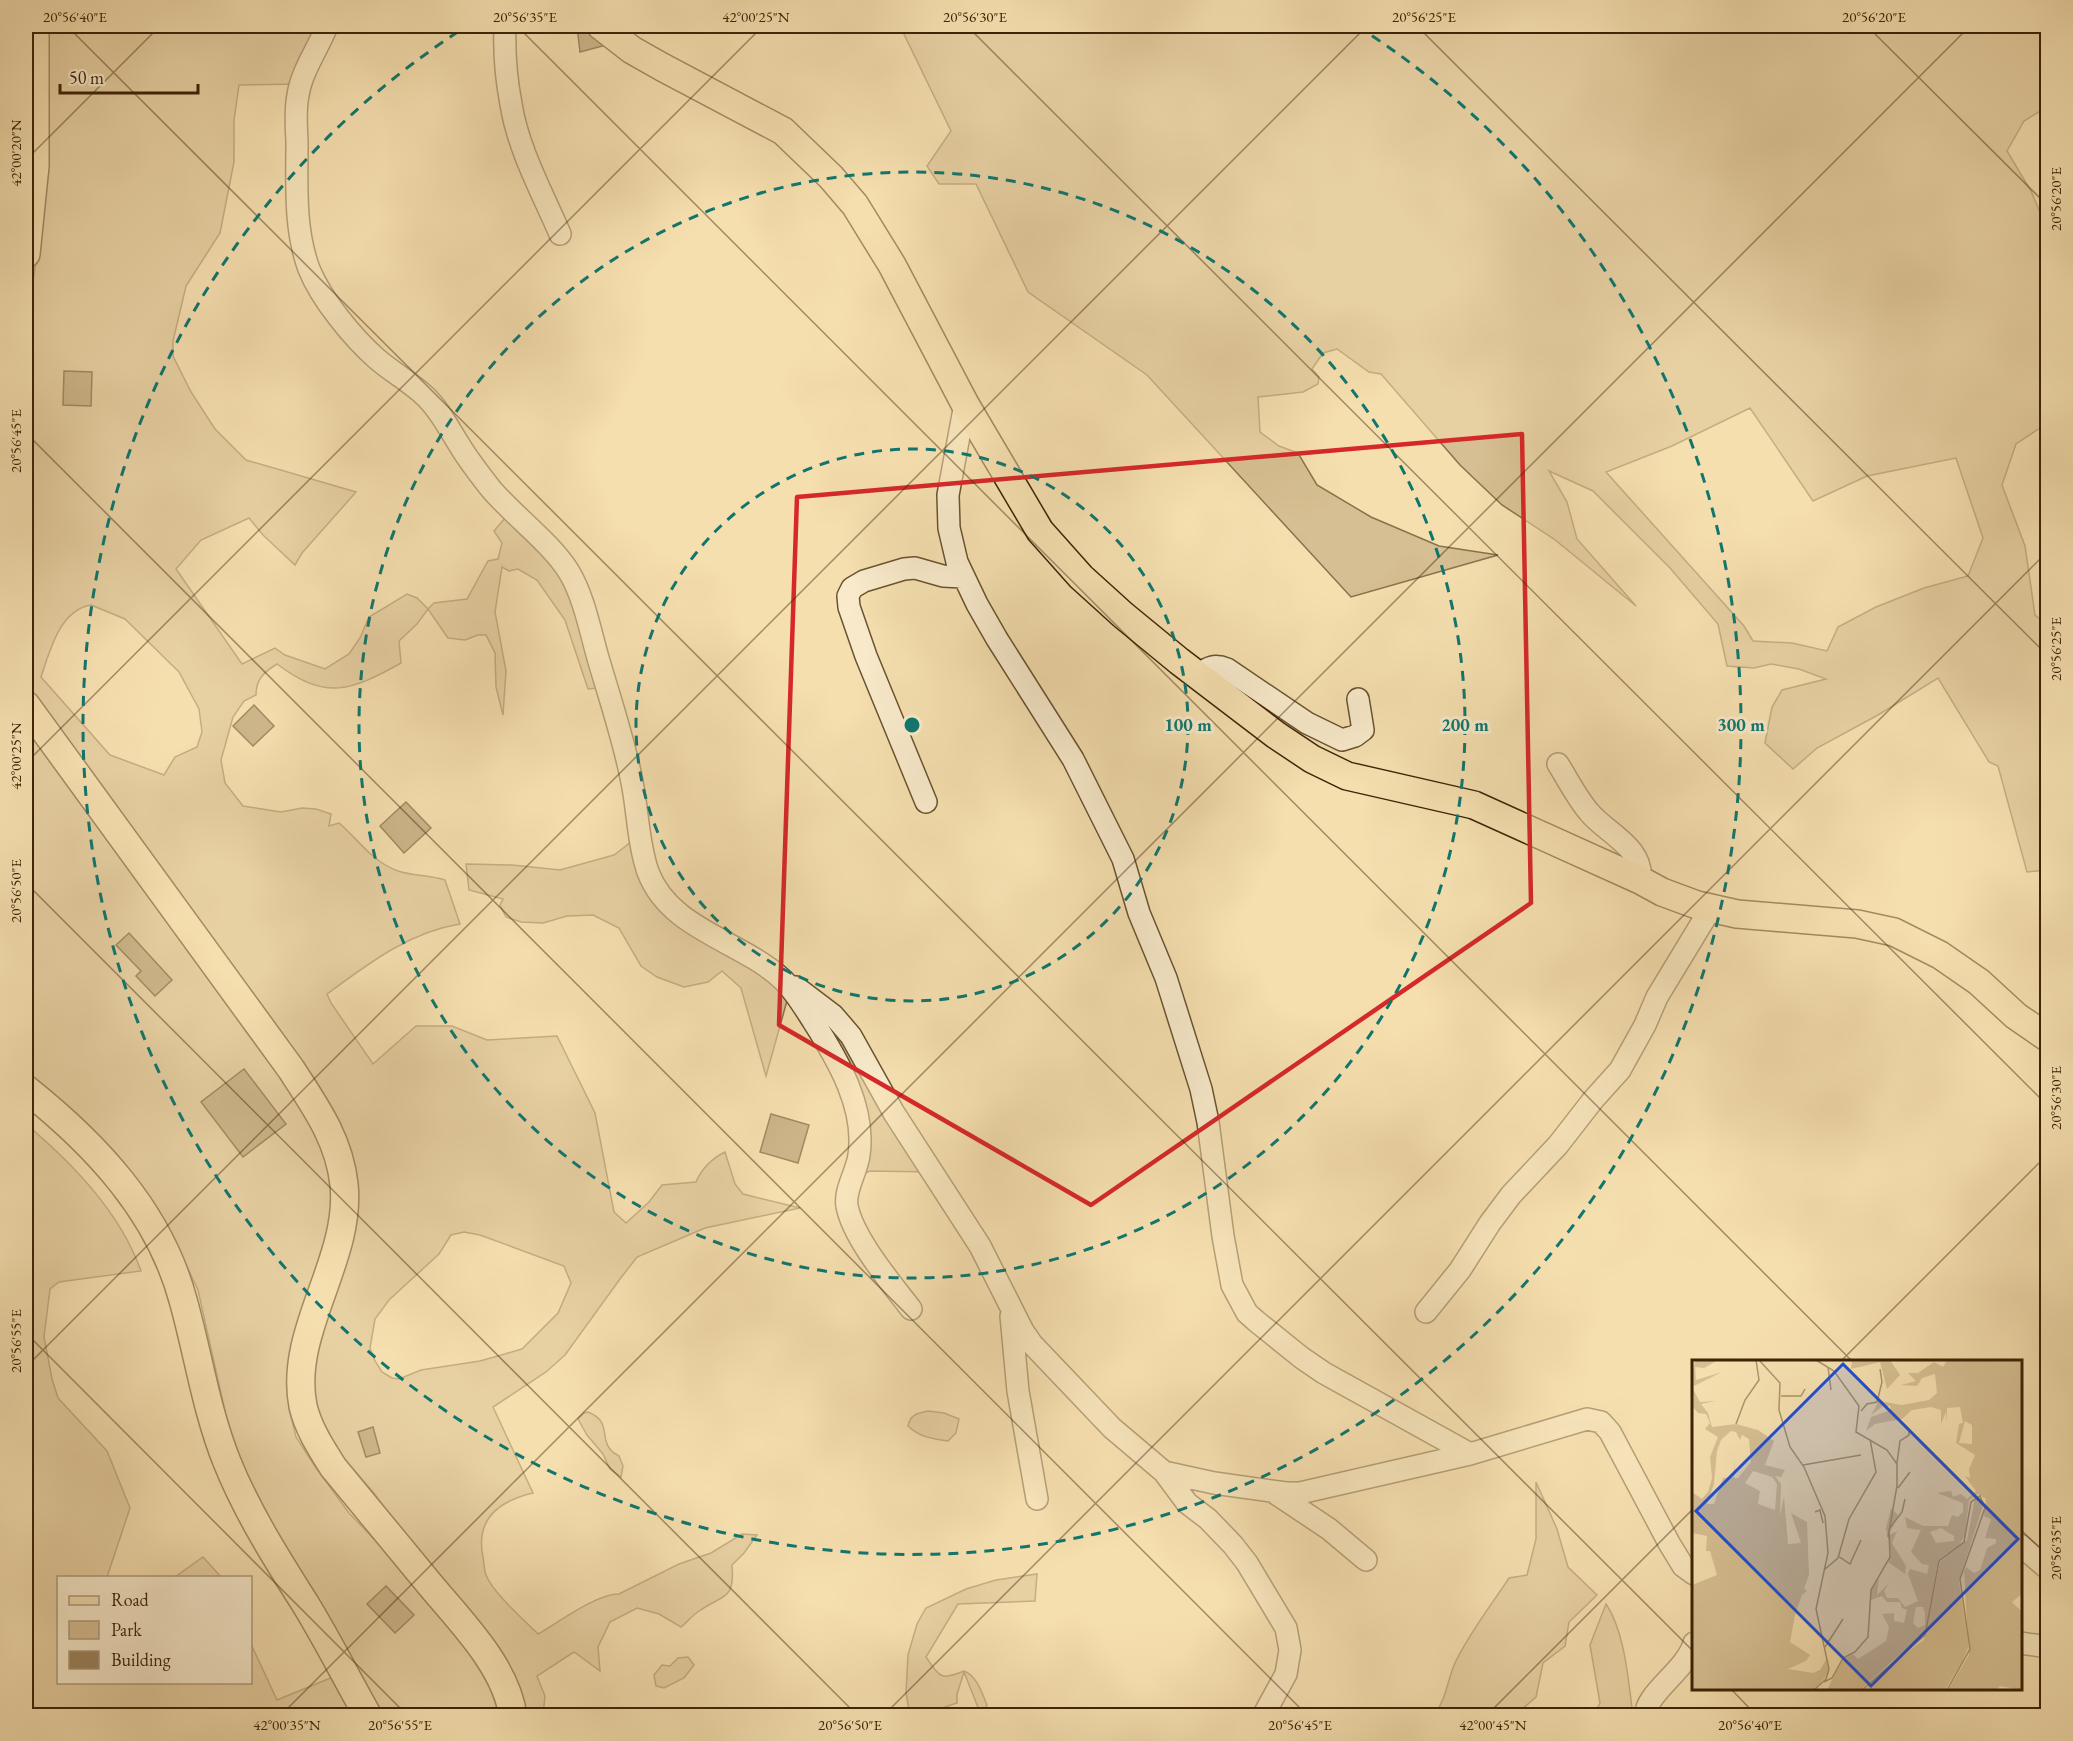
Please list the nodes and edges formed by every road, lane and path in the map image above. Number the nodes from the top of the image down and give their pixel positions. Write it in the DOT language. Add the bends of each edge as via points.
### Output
graph roads {
  1 [pos="35,26"];
  2 [pos="327,26"];
  3 [pos="505,26"];
  4 [pos="601,26"];
  5 [pos="560,234"];
  6 [pos="26,254"];
  7 [pos="965,404"];
  8 [pos="963,577"];
  9 [pos="1198,675"];
  10 [pos="1358,699"];
  11 [pos="26,705"];
  12 [pos="1558,764"];
  13 [pos="926,802"];
  14 [pos="1640,880"];
  15 [pos="1711,908"];
  16 [pos="783,979"];
  17 [pos="2048,1038"];
  18 [pos="26,1089"];
  19 [pos="1010,1303"];
  20 [pos="911,1309"];
  21 [pos="1426,1312"];
  22 [pos="1470,1454"];
  23 [pos="1164,1472"];
  24 [pos="1272,1491"];
  25 [pos="1037,1499"];
  26 [pos="2022,1547"];
  27 [pos="1366,1560"];
  28 [pos="2048,1569"];
  29 [pos="1688,1570"];
  30 [pos="2022,1643"];
  31 [pos="2048,1647"];
  32 [pos="1692,1649"];
  33 [pos="368,1716"];
  34 [pos="513,1716"];
  35 [pos="1263,1716"];
  36 [pos="1646,1716"];
  1 -- 6 [label="main road" via="35,166"];
  2 -- 16 [label="street" via="304,74 297,109 298,210 311,273 360,342 432,404 492,490 569,573 607,687 631,776 642,852 658,892 682,916"];
  3 -- 5 [label="street" via="504,54 511,106 523,149"];
  4 -- 7 [label="main road" via="662,68 783,131 831,177 855,205 892,265"];
  7 -- 8 [label="street" via="948,501 952,544"];
  7 -- 9 [label="main road" via="1040,531 1081,577"];
  8 -- 13 [label="street" via="904,568 864,581 852,588 848,596 866,656"];
  8 -- 22 [label="street" via="1073,759 1123,859 1138,914 1166,978 1201,1089 1228,1270 1239,1300 1256,1322 1316,1368"];
  9 -- 10 [label="street" via="1208,667 1227,669 1307,723 1342,740 1363,730"];
  9 -- 14 [label="main road" via="1276,735 1347,776 1474,805"];
  11 -- 34 [label="main road" via="291,1069 336,1144 344,1214 308,1338 301,1393 307,1418 333,1467 483,1651 505,1688"];
  12 -- 14 [label="street" via="1589,812 1636,856 1642,869"];
  14 -- 15 [label="main road" via="1662,892"];
  15 -- 17 [label="main road" via="1737,914 1857,924 1894,932 1940,955"];
  15 -- 21 [label="street" via="1657,997 1620,1070 1511,1195"];
  16 -- 19 [label="street" via="822,1006 851,1036 894,1113 980,1246"];
  16 -- 20 [label="street" via="830,1049 857,1114 860,1144 847,1197 850,1217"];
  18 -- 33 [label="main road" via="105,1162 136,1200 160,1239 183,1298 226,1461 263,1534"];
  19 -- 23 [label="street" via="1023,1331 1042,1356 1112,1428"];
  19 -- 25 [label="street" via="1018,1391"];
  22 -- 24 [label="street" via="1316,1490"];
  22 -- 29 [label="street" via="1571,1423 1597,1420 1610,1432"];
  23 -- 24 [label="street"];
  23 -- 35 [label="street" via="1182,1498 1233,1545 1286,1628 1290,1650 1287,1674"];
  24 -- 27 [label="street" via="1329,1529"];
  26 -- 28 [label="street"];
  30 -- 31 [label="street"];
  32 -- 36 [label="street" via="1682,1666 1648,1702"];
}
